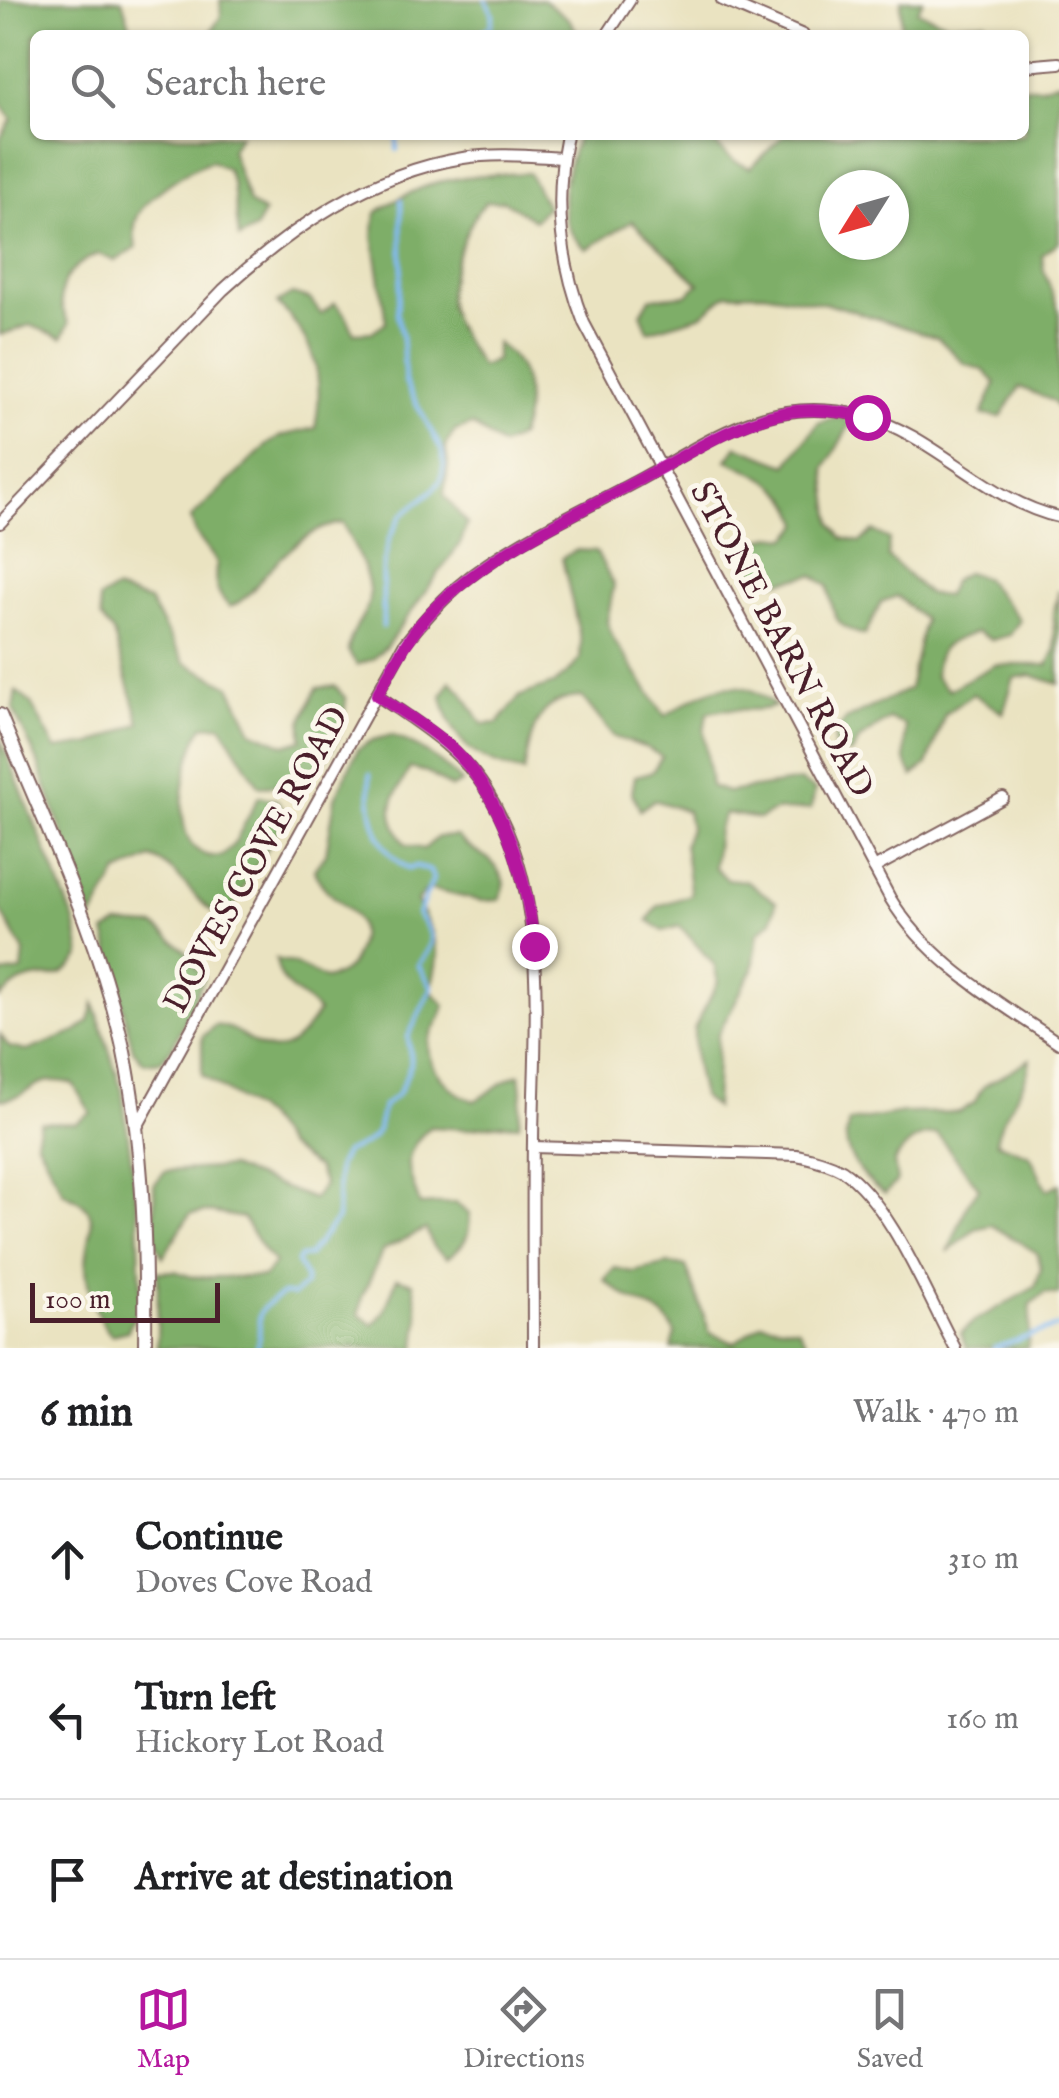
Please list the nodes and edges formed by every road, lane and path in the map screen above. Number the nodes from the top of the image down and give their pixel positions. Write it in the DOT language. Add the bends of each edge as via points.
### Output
graph roads {
  1 [pos="630,0"];
  2 [pos="722,0"];
  3 [pos="610,30"];
  4 [pos="791,30"];
  5 [pos="1059,63"];
  6 [pos="1029,66"];
  7 [pos="566,140"];
  8 [pos="562,158"];
  9 [pos="661,468"];
  10 [pos="1059,517"];
  11 [pos="0,522"];
  12 [pos="377,695"];
  13 [pos="0,715"];
  14 [pos="1003,798"];
  15 [pos="874,868"];
  16 [pos="1059,1044"];
  17 [pos="137,1127"];
  18 [pos="533,1147"];
  19 [pos="145,1348"];
  20 [pos="533,1348"];
  21 [pos="955,1348"];
  1 -- 3 [label="street"];
  2 -- 4 [label="street"];
  5 -- 6 [label="street"];
  7 -- 8 [label="street, STONE BARN ROAD"];
  8 -- 9 [label="street, STONE BARN ROAD" via="561,222 570,284 591,339"];
  8 -- 11 [label="street" via="463,158 354,194 322,213 223,290"];
  9 -- 10 [label="street, DOVES COVE ROAD" via="784,412 840,412 890,426 992,489"];
  9 -- 12 [label="street, DOVES COVE ROAD" via="458,586 405,644"];
  9 -- 15 [label="street, STONE BARN ROAD"];
  12 -- 17 [label="street, DOVES COVE ROAD"];
  12 -- 18 [label="street" via="468,765 514,857 536,965"];
  13 -- 17 [label="street" via="107,986"];
  14 -- 15 [label="street"];
  15 -- 16 [label="street, STONE BARN ROAD" via="924,944"];
  17 -- 19 [label="street"];
  18 -- 20 [label="street"];
  18 -- 21 [label="street" via="797,1155 839,1168 886,1218"];
}
